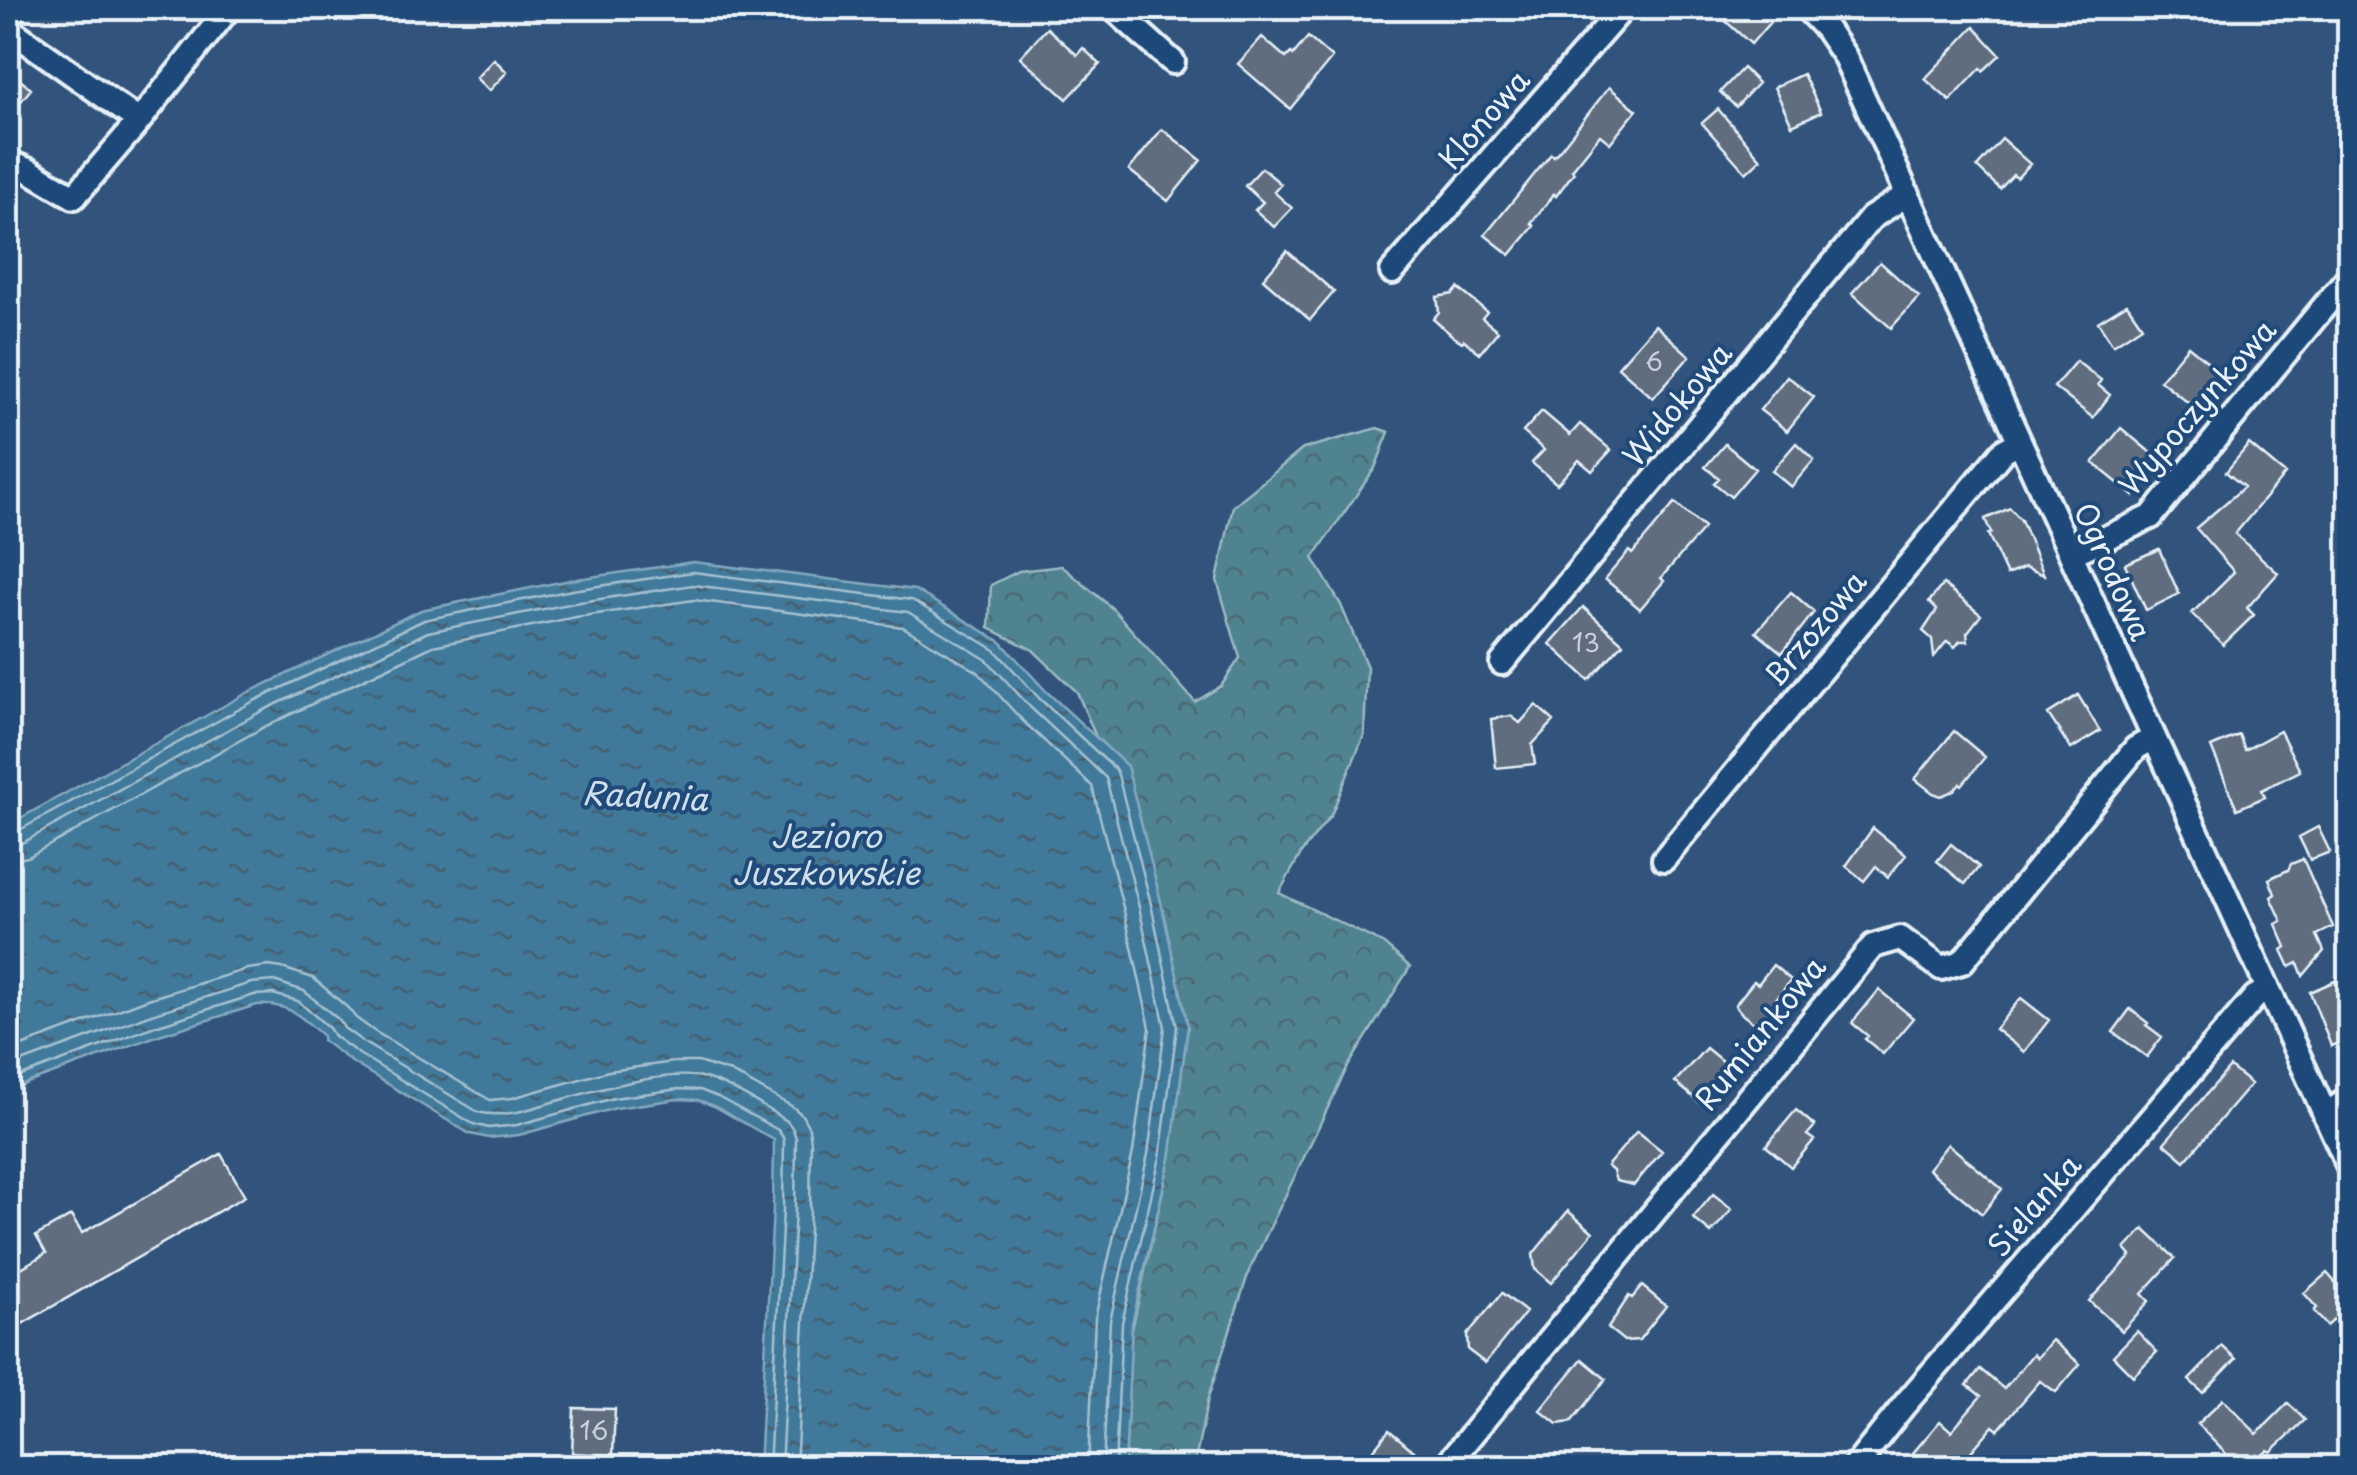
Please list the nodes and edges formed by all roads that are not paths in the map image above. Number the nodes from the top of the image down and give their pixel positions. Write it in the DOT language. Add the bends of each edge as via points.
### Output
graph roads {
  1 [pos="230,8"];
  2 [pos="1113,8"];
  3 [pos="1623,8"];
  4 [pos="1806,8"];
  5 [pos="8,18"];
  6 [pos="1173,62"];
  7 [pos="138,121"];
  8 [pos="8,162"];
  9 [pos="1908,194"];
  10 [pos="1392,272"];
  11 [pos="2350,276"];
  12 [pos="2019,442"];
  13 [pos="2071,554"];
  14 [pos="1502,663"];
  15 [pos="2154,738"];
  16 [pos="1664,859"];
  17 [pos="2268,990"];
  18 [pos="2350,1098"];
  19 [pos="2325,1115"];
  20 [pos="2350,1169"];
  21 [pos="1444,1468"];
  22 [pos="1854,1468"];
  1 -- 7 [label="street"];
  2 -- 6 [label="street"];
  3 -- 10 [label="street, Klonowa"];
  4 -- 9 [label="street, Ogrodowa" via="1846,57"];
  5 -- 7 [label="street" via="12,30"];
  7 -- 8 [label="street" via="74,197"];
  9 -- 12 [label="street, Ogrodowa"];
  9 -- 14 [label="street, Widokowa" via="1871,218"];
  11 -- 13 [label="street, Wypoczynkowa" via="2151,517"];
  12 -- 13 [label="street, Ogrodowa"];
  12 -- 16 [label="street, Brzozowa" via="2003,451"];
  13 -- 15 [label="street, Ogrodowa"];
  15 -- 17 [label="street, Ogrodowa"];
  15 -- 21 [label="street, Rumiankowa" via="2136,748 1962,962 1941,968 1900,938 1873,946"];
  17 -- 19 [label="street, Ogrodowa"];
  17 -- 22 [label="street, Sielanka" via="2255,997"];
  18 -- 19 [label="street"];
  19 -- 20 [label="street, Ogrodowa"];
}
